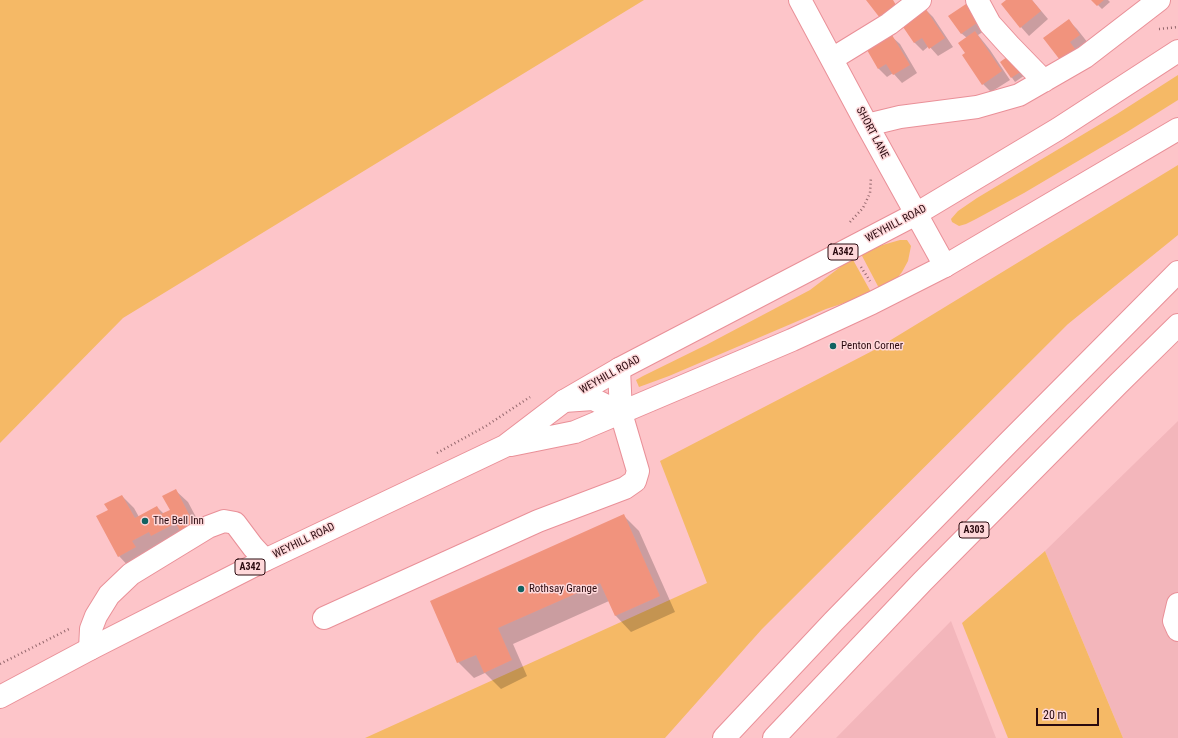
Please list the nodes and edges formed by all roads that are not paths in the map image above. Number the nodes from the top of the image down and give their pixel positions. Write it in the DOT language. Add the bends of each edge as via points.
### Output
graph roads {
  1 [pos="800,0"];
  2 [pos="920,0"];
  3 [pos="977,0"];
  4 [pos="1159,0"];
  5 [pos="1178,51"];
  6 [pos="832,59"];
  7 [pos="1044,81"];
  8 [pos="867,125"];
  9 [pos="1178,129"];
  10 [pos="916,214"];
  11 [pos="946,266"];
  12 [pos="1178,272"];
  13 [pos="1178,325"];
  14 [pos="619,369"];
  15 [pos="564,401"];
  16 [pos="621,413"];
  17 [pos="505,446"];
  18 [pos="265,560"];
  19 [pos="1178,604"];
  20 [pos="324,618"];
  21 [pos="1178,630"];
  22 [pos="90,649"];
  23 [pos="0,697"];
  24 [pos="724,738"];
  25 [pos="774,738"];
  1 -- 6 [label="main road, SHORT LANE"];
  2 -- 6 [label="main road" via="889,24"];
  3 -- 7 [label="main road" via="990,24"];
  4 -- 7 [label="main road" via="1085,57"];
  5 -- 10 [label="main road, WEYHILL ROAD / A342" via="1058,129"];
  6 -- 8 [label="main road, SHORT LANE"];
  7 -- 8 [label="main road" via="1019,95 978,107 900,117"];
  8 -- 10 [label="main road, SHORT LANE"];
  9 -- 11 [label="main road, WEYHILL ROAD / A342"];
  10 -- 11 [label="main road, SHORT LANE"];
  10 -- 14 [label="main road, WEYHILL ROAD / A342"];
  11 -- 16 [label="main road, WEYHILL ROAD / A342" via="799,337"];
  12 -- 24 [label="main road" via="833,622"];
  13 -- 25 [label="main road, A303" via="922,582"];
  14 -- 15 [label="main road, WEYHILL ROAD / A342"];
  14 -- 16 [label="main road"];
  15 -- 16 [label="main road" via="593,400"];
  15 -- 17 [label="main road, WEYHILL ROAD / A342"];
  16 -- 17 [label="main road, WEYHILL ROAD / A342" via="576,432"];
  16 -- 20 [label="main road" via="638,471 635,481 625,488 538,521"];
  17 -- 18 [label="main road, WEYHILL ROAD / A342"];
  18 -- 22 [label="main road, WEYHILL ROAD / A342"];
  18 -- 22 [label="main road" via="235,523 224,521 208,527 131,574 109,595 91,629"];
  19 -- 21 [label="main road" via="1174,621"];
  22 -- 23 [label="main road, WEYHILL ROAD / A342"];
}
